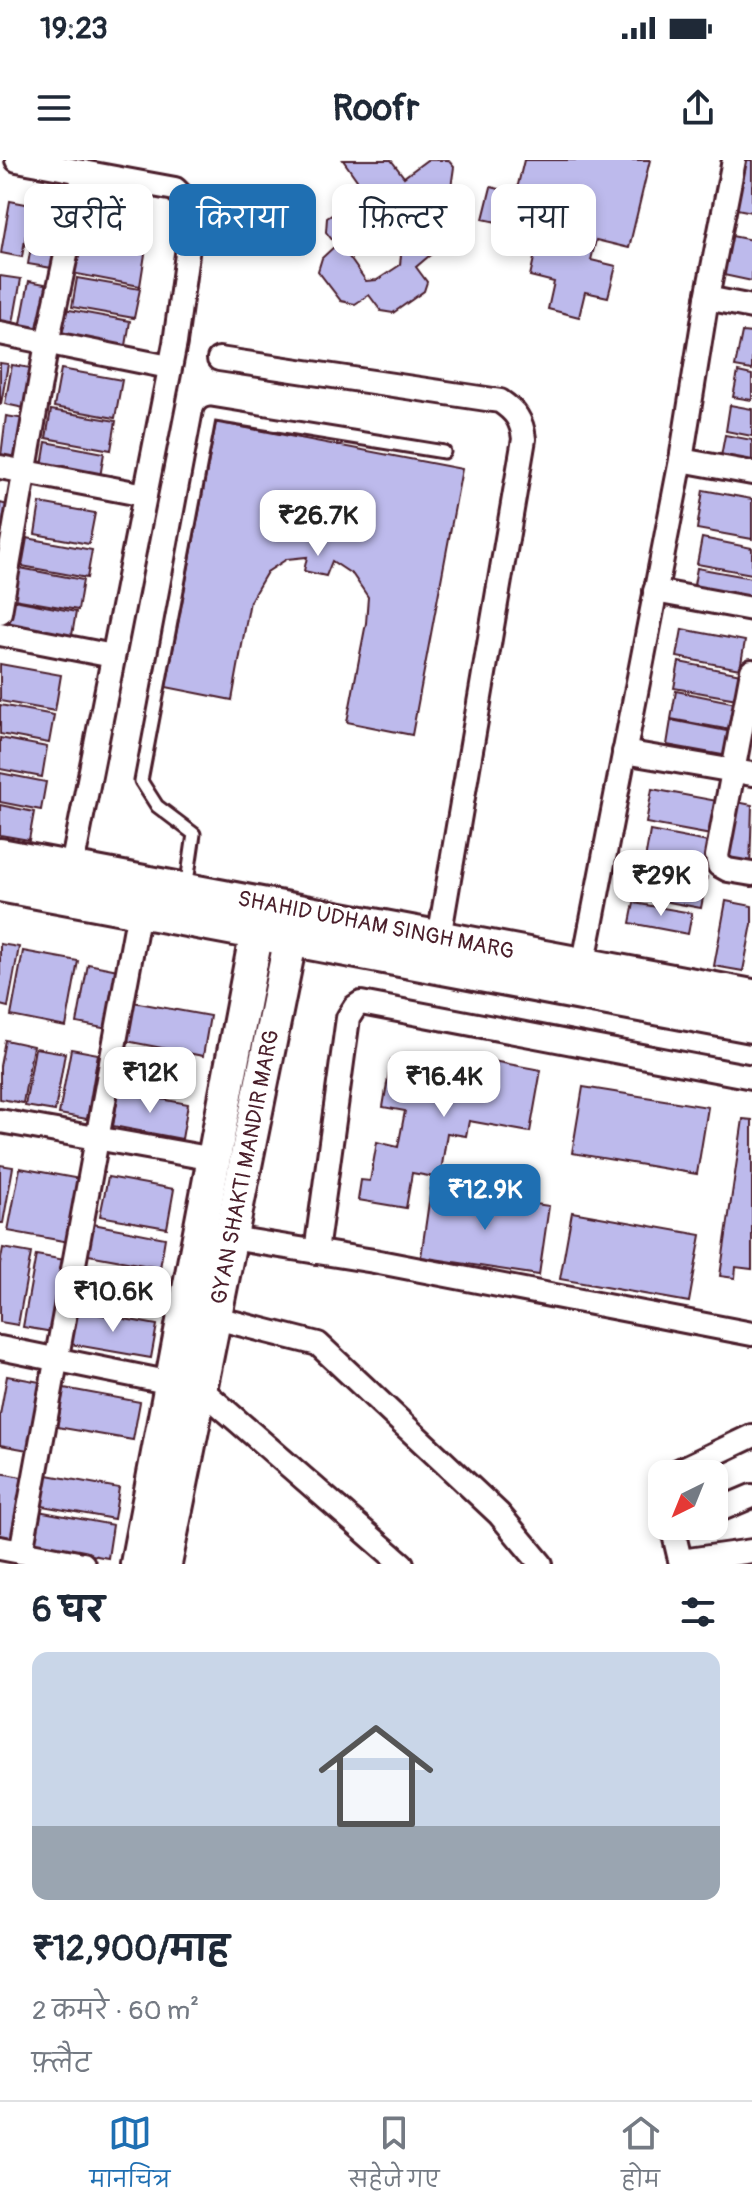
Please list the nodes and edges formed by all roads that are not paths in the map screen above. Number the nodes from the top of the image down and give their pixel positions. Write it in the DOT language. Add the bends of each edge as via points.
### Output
graph roads {
  1 [pos="17,160"];
  2 [pos="734,160"];
  3 [pos="84,172"];
  4 [pos="707,298"];
  5 [pos="752,307"];
  6 [pos="0,333"];
  7 [pos="47,343"];
  8 [pos="219,359"];
  9 [pos="169,367"];
  10 [pos="444,452"];
  11 [pos="681,460"];
  12 [pos="0,467"];
  13 [pos="26,472"];
  14 [pos="752,473"];
  15 [pos="145,495"];
  16 [pos="655,591"];
  17 [pos="752,609"];
  18 [pos="0,612"];
  19 [pos="0,634"];
  20 [pos="113,656"];
  21 [pos="751,684"];
  22 [pos="624,752"];
  23 [pos="744,772"];
  24 [pos="0,855"];
  25 [pos="752,874"];
  26 [pos="69,883"];
  27 [pos="0,885"];
  28 [pos="186,890"];
  29 [pos="139,911"];
  30 [pos="260,919"];
  31 [pos="293,925"];
  32 [pos="439,938"];
  33 [pos="580,979"];
  34 [pos="752,996"];
  35 [pos="752,1026"];
  36 [pos="752,1077"];
  37 [pos="0,1121"];
  38 [pos="97,1138"];
  39 [pos="214,1159"];
  40 [pos="231,1238"];
  41 [pos="316,1252"];
  42 [pos="200,1314"];
  43 [pos="752,1334"];
  44 [pos="0,1348"];
  45 [pos="56,1359"];
  46 [pos="186,1385"];
  47 [pos="752,1436"];
  48 [pos="701,1460"];
  49 [pos="752,1496"];
  50 [pos="728,1506"];
  51 [pos="677,1540"];
  52 [pos="10,1550"];
  53 [pos="752,1551"];
  54 [pos="681,1562"];
  55 [pos="83,1564"];
  56 [pos="137,1564"];
  57 [pos="165,1564"];
  58 [pos="402,1564"];
  59 [pos="541,1564"];
  1 -- 3 [label="street"];
  2 -- 4 [label="street"];
  3 -- 7 [label="street"];
  3 -- 9 [label="street" via="175,189 188,202 192,217"];
  4 -- 5 [label="street"];
  4 -- 11 [label="street"];
  6 -- 7 [label="street"];
  7 -- 9 [label="street"];
  7 -- 13 [label="street"];
  8 -- 32 [label="street" via="500,401 517,414 523,427"];
  9 -- 15 [label="street"];
  10 -- 28 [label="lane" via="210,414 141,781 157,806 194,834"];
  11 -- 14 [label="street"];
  11 -- 16 [label="street"];
  12 -- 13 [label="street"];
  13 -- 15 [label="street"];
  13 -- 18 [label="street"];
  15 -- 20 [label="street"];
  16 -- 17 [label="street"];
  16 -- 22 [label="street"];
  19 -- 20 [label="street"];
  20 -- 26 [label="street"];
  21 -- 23 [label="street"];
  22 -- 23 [label="street"];
  22 -- 33 [label="street"];
  23 -- 25 [label="street" via="717,856 728,870"];
  24 -- 26 [label="street, SHAHID UDHAM SINGH MARG"];
  26 -- 27 [label="street, SHAHID UDHAM SINGH MARG"];
  26 -- 28 [label="street, SHAHID UDHAM SINGH MARG"];
  26 -- 29 [label="street, SHAHID UDHAM SINGH MARG"];
  28 -- 30 [label="street, SHAHID UDHAM SINGH MARG"];
  29 -- 30 [label="street, SHAHID UDHAM SINGH MARG"];
  29 -- 38 [label="street"];
  30 -- 31 [label="street, SHAHID UDHAM SINGH MARG"];
  30 -- 39 [label="street, GYAN SHAKTI MANDIR MARG"];
  31 -- 32 [label="street, SHAHID UDHAM SINGH MARG"];
  31 -- 33 [label="street, SHAHID UDHAM SINGH MARG"];
  31 -- 40 [label="street, GYAN SHAKTI MANDIR MARG"];
  32 -- 33 [label="street, SHAHID UDHAM SINGH MARG"];
  33 -- 34 [label="street, SHAHID UDHAM SINGH MARG"];
  33 -- 35 [label="street, SHAHID UDHAM SINGH MARG"];
  36 -- 41 [label="street" via="361,1003 348,1018"];
  37 -- 38 [label="street"];
  38 -- 39 [label="street"];
  38 -- 45 [label="street"];
  39 -- 42 [label="street, GYAN SHAKTI MANDIR MARG"];
  40 -- 41 [label="street"];
  40 -- 42 [label="street, GYAN SHAKTI MANDIR MARG"];
  41 -- 43 [label="street"];
  42 -- 46 [label="street, GYAN SHAKTI MANDIR MARG"];
  42 -- 59 [label="street" via="318,1344 499,1514"];
  44 -- 45 [label="street"];
  45 -- 46 [label="street"];
  45 -- 52 [label="street"];
  46 -- 56 [label="street, GYAN SHAKTI MANDIR MARG"];
  46 -- 57 [label="street, GYAN SHAKTI MANDIR MARG"];
  46 -- 58 [label="street"];
  47 -- 48 [label="street"];
  49 -- 50 [label="street"];
  51 -- 54 [label="street"];
  52 -- 55 [label="street"];
  53 -- 54 [label="street"];
}
